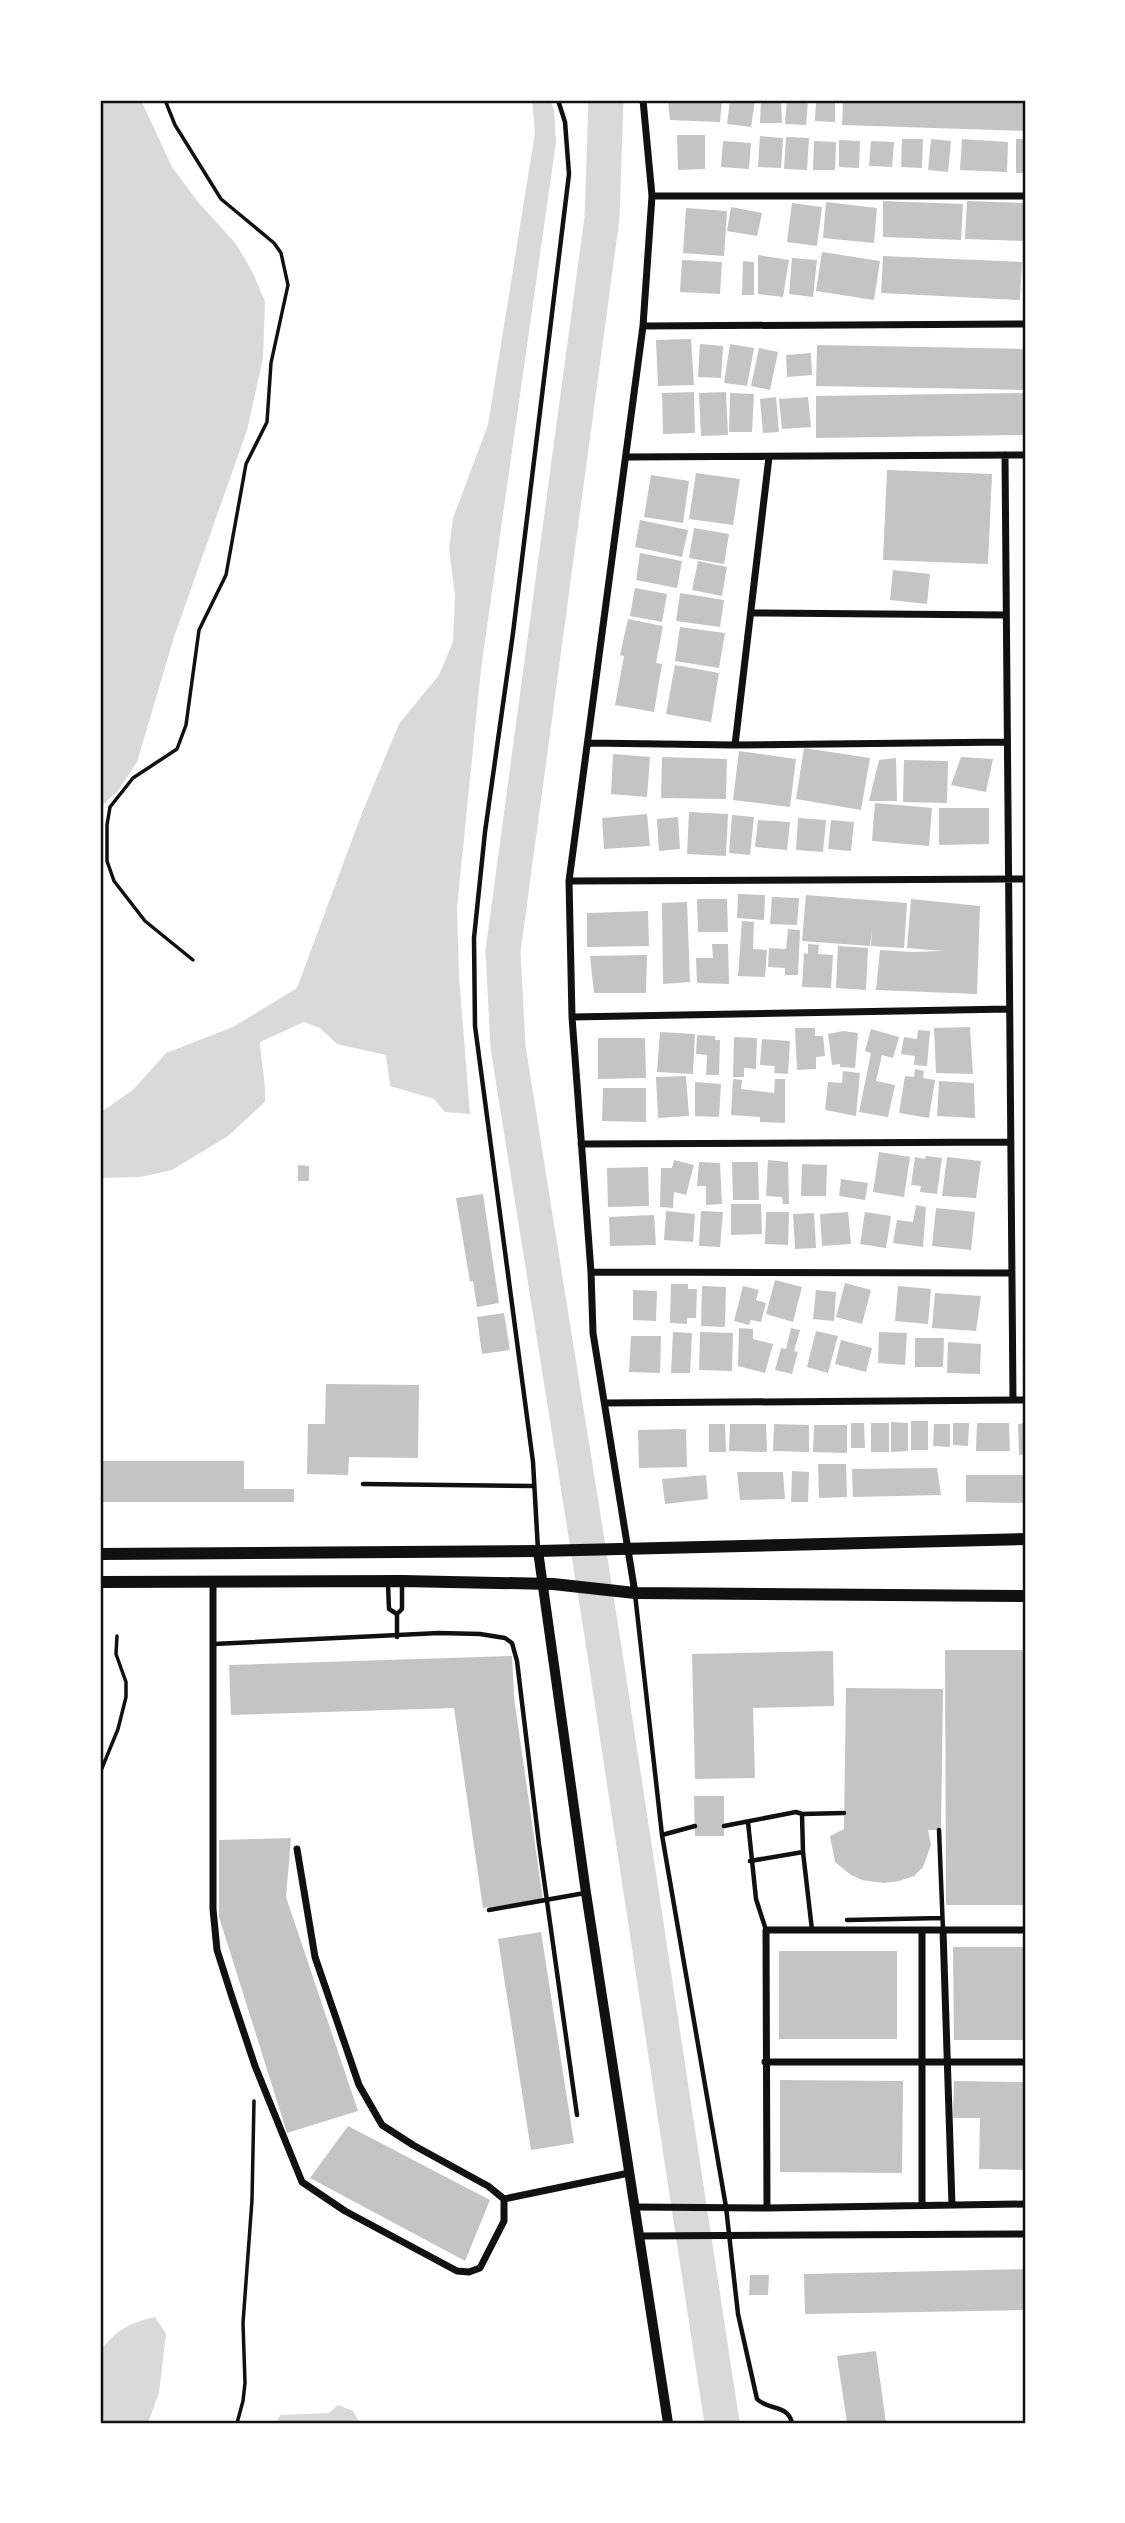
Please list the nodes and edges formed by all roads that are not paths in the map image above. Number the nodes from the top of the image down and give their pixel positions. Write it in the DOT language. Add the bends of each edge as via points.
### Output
graph roads {
  1 [pos="558,100"];
  2 [pos="643,100"];
  3 [pos="652,196"];
  4 [pos="1025,196"];
  5 [pos="1025,324"];
  6 [pos="643,326"];
  7 [pos="1005,455"];
  8 [pos="1025,455"];
  9 [pos="626,457"];
  10 [pos="769,457"];
  11 [pos="751,613"];
  12 [pos="1006,615"];
  13 [pos="1007,742"];
  14 [pos="588,743"];
  15 [pos="735,745"];
  16 [pos="1025,878"];
  17 [pos="1008,879"];
  18 [pos="569,881"];
  19 [pos="1009,1009"];
  20 [pos="572,1017"];
  21 [pos="1010,1142"];
  22 [pos="581,1144"];
  23 [pos="591,1272"];
  24 [pos="1012,1273"];
  25 [pos="1013,1400"];
  26 [pos="1025,1400"];
  27 [pos="605,1403"];
  28 [pos="363,1483"];
  29 [pos="533,1486"];
  30 [pos="1025,1539"];
  31 [pos="622,1548"];
  32 [pos="542,1551"];
  33 [pos="100,1554"];
  34 [pos="387,1581"];
  35 [pos="401,1581"];
  36 [pos="100,1582"];
  37 [pos="214,1582"];
  38 [pos="548,1584"];
  39 [pos="635,1593"];
  40 [pos="1025,1596"];
  41 [pos="397,1614"];
  42 [pos="397,1637"];
  43 [pos="214,1644"];
  44 [pos="844,1812"];
  45 [pos="802,1814"];
  46 [pos="748,1822"];
  47 [pos="695,1826"];
  48 [pos="724,1826"];
  49 [pos="939,1830"];
  50 [pos="662,1835"];
  51 [pos="297,1849"];
  52 [pos="803,1852"];
  53 [pos="750,1861"];
  54 [pos="586,1893"];
  55 [pos="548,1900"];
  56 [pos="489,1910"];
  57 [pos="942,1918"];
  58 [pos="847,1920"];
  59 [pos="766,1930"];
  60 [pos="812,1930"];
  61 [pos="922,1930"];
  62 [pos="943,1930"];
  63 [pos="1025,1930"];
  64 [pos="765,2062"];
  65 [pos="922,2062"];
  66 [pos="947,2062"];
  67 [pos="1025,2062"];
  68 [pos="577,2115"];
  69 [pos="629,2173"];
  70 [pos="504,2199"];
  71 [pos="1025,2204"];
  72 [pos="922,2205"];
  73 [pos="952,2205"];
  74 [pos="639,2207"];
  75 [pos="726,2207"];
  76 [pos="767,2208"];
  77 [pos="1025,2234"];
  78 [pos="731,2235"];
  79 [pos="643,2236"];
  80 [pos="668,2423"];
  81 [pos="792,2423"];
  1 -- 29 [label="lane" via="565,122 569,174 474,938 475,1026"];
  2 -- 3 [label="street"];
  3 -- 4 [label="street"];
  3 -- 6 [label="street"];
  5 -- 6 [label="street"];
  6 -- 9 [label="street"];
  7 -- 8 [label="street"];
  7 -- 10 [label="street"];
  7 -- 12 [label="street"];
  9 -- 10 [label="street"];
  9 -- 14 [label="street"];
  10 -- 11 [label="street"];
  11 -- 12 [label="street"];
  11 -- 15 [label="street"];
  12 -- 13 [label="street"];
  13 -- 15 [label="street"];
  13 -- 17 [label="street"];
  14 -- 15 [label="street"];
  14 -- 18 [label="street"];
  16 -- 17 [label="street"];
  17 -- 18 [label="street"];
  17 -- 19 [label="street"];
  18 -- 20 [label="street"];
  19 -- 20 [label="street"];
  19 -- 21 [label="street"];
  20 -- 22 [label="street"];
  21 -- 22 [label="street"];
  21 -- 24 [label="street"];
  22 -- 23 [label="street"];
  23 -- 24 [label="street"];
  23 -- 27 [label="street" via="593,1333"];
  24 -- 25 [label="street"];
  25 -- 26 [label="street"];
  25 -- 27 [label="street"];
  27 -- 31 [label="street"];
  28 -- 29 [label="lane"];
  29 -- 32 [label="lane"];
  30 -- 31 [label="main road"];
  31 -- 32 [label="main road"];
  31 -- 39 [label="street"];
  32 -- 33 [label="main road"];
  32 -- 38 [label="street"];
  34 -- 35 [label="main road"];
  34 -- 37 [label="main road"];
  34 -- 41 [label="lane" via="389,1609"];
  35 -- 38 [label="main road"];
  35 -- 41 [label="lane" via="402,1609"];
  36 -- 37 [label="main road"];
  37 -- 43 [label="street"];
  38 -- 39 [label="main road"];
  38 -- 54 [label="street"];
  39 -- 40 [label="main road"];
  39 -- 50 [label="lane"];
  41 -- 42 [label="lane"];
  42 -- 43 [label="lane"];
  42 -- 55 [label="lane" via="481,1634 512,1643"];
  43 -- 70 [label="street" via="213,1909 217,1950 255,2066 302,2182 345,2211 457,2271 480,2267 504,2221"];
  44 -- 45 [label="lane"];
  45 -- 46 [label="lane"];
  45 -- 52 [label="lane"];
  46 -- 48 [label="lane"];
  46 -- 53 [label="lane"];
  47 -- 50 [label="lane"];
  49 -- 57 [label="lane"];
  50 -- 75 [label="lane"];
  51 -- 70 [label="street" via="315,1957 359,2085 382,2125"];
  52 -- 53 [label="lane"];
  52 -- 60 [label="lane"];
  53 -- 59 [label="lane"];
  54 -- 55 [label="lane"];
  54 -- 69 [label="street"];
  55 -- 56 [label="lane"];
  55 -- 68 [label="lane"];
  57 -- 58 [label="lane"];
  57 -- 62 [label="lane"];
  59 -- 60 [label="street"];
  59 -- 64 [label="street"];
  60 -- 61 [label="street"];
  61 -- 62 [label="street"];
  61 -- 65 [label="street"];
  62 -- 63 [label="street"];
  62 -- 66 [label="street"];
  64 -- 65 [label="street"];
  64 -- 76 [label="street"];
  65 -- 66 [label="street"];
  65 -- 72 [label="street"];
  66 -- 67 [label="street"];
  66 -- 73 [label="street"];
  69 -- 70 [label="street"];
  69 -- 74 [label="street"];
  71 -- 73 [label="street"];
  72 -- 73 [label="street"];
  72 -- 76 [label="street"];
  74 -- 75 [label="street"];
  74 -- 79 [label="street"];
  75 -- 76 [label="street"];
  75 -- 78 [label="lane"];
  77 -- 78 [label="street"];
  78 -- 79 [label="street"];
  78 -- 81 [label="lane" via="738,2314 757,2399 785,2410"];
  79 -- 80 [label="street"];
}
